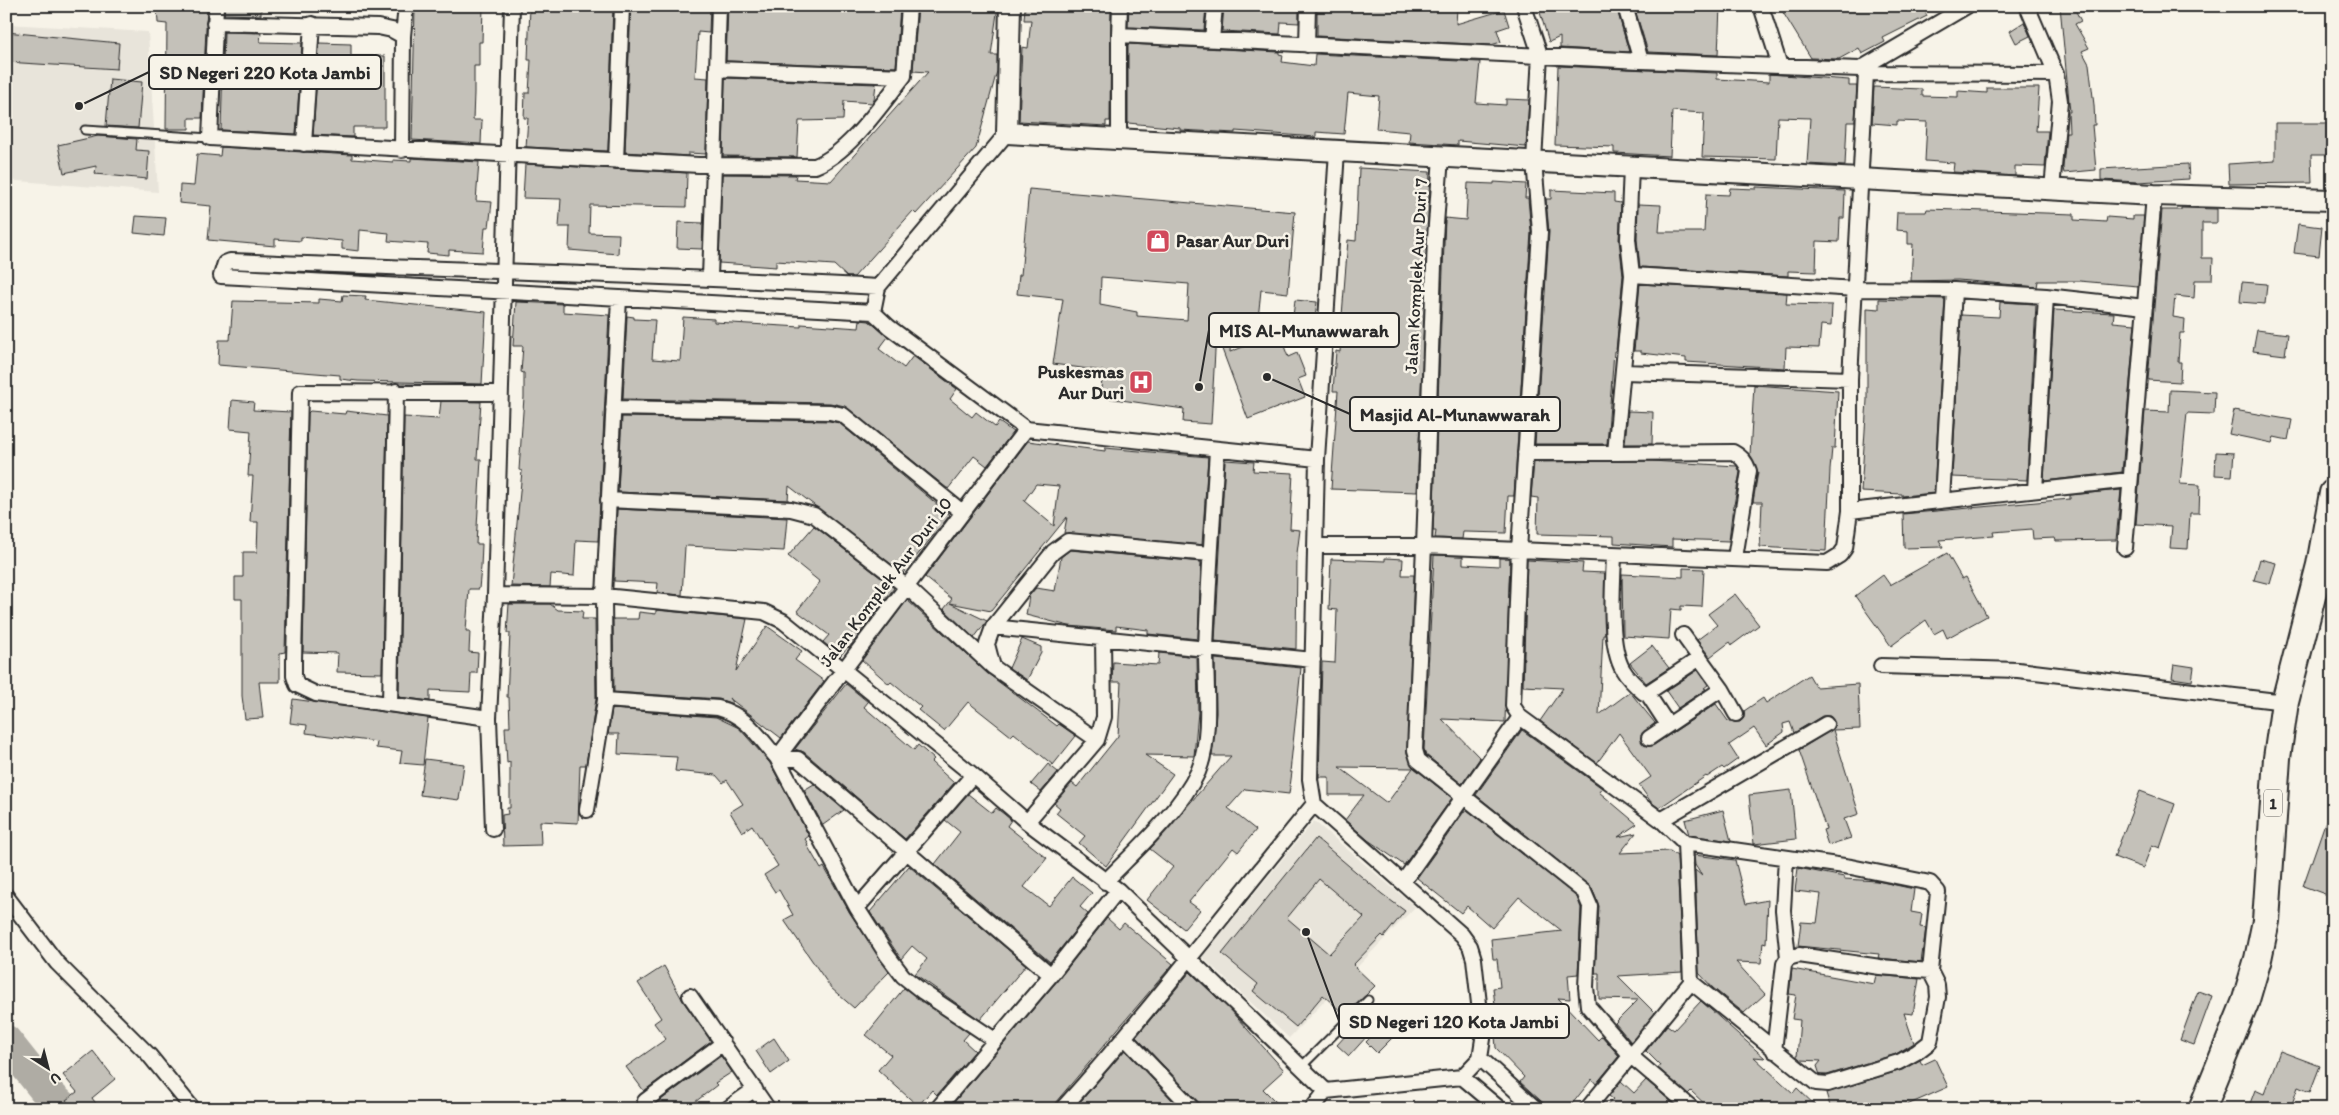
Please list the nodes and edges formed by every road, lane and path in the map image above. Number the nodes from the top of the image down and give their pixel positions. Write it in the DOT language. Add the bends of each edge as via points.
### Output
graph roads {
  1 [pos="216,6"];
  2 [pos="406,6"];
  3 [pos="512,6"];
  4 [pos="622,6"];
  5 [pos="719,6"];
  6 [pos="909,6"];
  7 [pos="1010,6"];
  8 [pos="1120,6"];
  9 [pos="1214,6"];
  10 [pos="1308,6"];
  11 [pos="1524,6"];
  12 [pos="1625,6"];
  13 [pos="1761,6"];
  14 [pos="1967,6"];
  15 [pos="2027,6"];
  16 [pos="214,23"];
  17 [pos="312,24"];
  18 [pos="1119,35"];
  19 [pos="403,36"];
  20 [pos="1212,40"];
  21 [pos="1307,45"];
  22 [pos="1540,55"];
  23 [pos="1641,61"];
  24 [pos="1780,66"];
  25 [pos="717,69"];
  26 [pos="1863,71"];
  27 [pos="2056,74"];
  28 [pos="904,76"];
  29 [pos="85,130"];
  30 [pos="1007,133"];
  31 [pos="210,138"];
  32 [pos="1119,139"];
  33 [pos="304,144"];
  34 [pos="402,150"];
  35 [pos="1337,151"];
  36 [pos="508,156"];
  37 [pos="1441,156"];
  38 [pos="616,161"];
  39 [pos="1534,162"];
  40 [pos="714,165"];
  41 [pos="1632,167"];
  42 [pos="1861,179"];
  43 [pos="2052,189"];
  44 [pos="2154,195"];
  45 [pos="2333,200"];
  46 [pos="504,273"];
  47 [pos="586,274"];
  48 [pos="1632,275"];
  49 [pos="710,278"];
  50 [pos="878,287"];
  51 [pos="1856,289"];
  52 [pos="1954,290"];
  53 [pos="503,291"];
  54 [pos="586,296"];
  55 [pos="2046,296"];
  56 [pos="619,298"];
  57 [pos="2145,307"];
  58 [pos="873,312"];
  59 [pos="1623,372"];
  60 [pos="1850,379"];
  61 [pos="396,391"];
  62 [pos="500,393"];
  63 [pos="613,408"];
  64 [pos="1026,429"];
  65 [pos="1218,450"];
  66 [pos="1525,453"];
  67 [pos="1615,453"];
  68 [pos="1317,459"];
  69 [pos="2130,480"];
  70 [pos="2035,490"];
  71 [pos="2333,493"];
  72 [pos="608,500"];
  73 [pos="1942,500"];
  74 [pos="1850,511"];
  75 [pos="962,512"];
  76 [pos="1315,546"];
  77 [pos="1424,546"];
  78 [pos="2124,548"];
  79 [pos="1519,550"];
  80 [pos="1210,554"];
  81 [pos="1614,556"];
  82 [pos="1734,558"];
  83 [pos="907,587"];
  84 [pos="495,595"];
  85 [pos="604,596"];
  86 [pos="993,627"];
  87 [pos="1683,635"];
  88 [pos="1103,638"];
  89 [pos="1206,650"];
  90 [pos="1700,658"];
  91 [pos="1313,660"];
  92 [pos="1880,666"];
  93 [pos="993,667"];
  94 [pos="844,670"];
  95 [pos="1722,689"];
  96 [pos="1647,693"];
  97 [pos="605,700"];
  98 [pos="2285,702"];
  99 [pos="390,704"];
  100 [pos="1736,714"];
  101 [pos="1520,717"];
  102 [pos="489,718"];
  103 [pos="1826,724"];
  104 [pos="1668,725"];
  105 [pos="1650,738"];
  106 [pos="1097,740"];
  107 [pos="777,758"];
  108 [pos="973,775"];
  109 [pos="1464,797"];
  110 [pos="1314,804"];
  111 [pos="587,810"];
  112 [pos="1661,820"];
  113 [pos="1027,822"];
  114 [pos="494,829"];
  115 [pos="1686,843"];
  116 [pos="908,852"];
  117 [pos="1786,858"];
  118 [pos="1106,882"];
  119 [pos="1403,882"];
  120 [pos="1118,890"];
  121 [pos="6,896"];
  122 [pos="857,908"];
  123 [pos="1188,957"];
  124 [pos="1788,958"];
  125 [pos="1930,970"];
  126 [pos="1051,974"];
  127 [pos="1691,982"];
  128 [pos="690,996"];
  129 [pos="1368,1000"];
  130 [pos="1125,1038"];
  131 [pos="994,1040"];
  132 [pos="723,1043"];
  133 [pos="1774,1051"];
  134 [pos="1632,1057"];
  135 [pos="1480,1058"];
  136 [pos="1301,1067"];
  137 [pos="1462,1077"];
  138 [pos="755,1089"];
  139 [pos="1326,1091"];
  140 [pos="645,1101"];
  141 [pos="193,1109"];
  142 [pos="727,1109"];
  143 [pos="768,1109"];
  144 [pos="936,1109"];
  145 [pos="1062,1109"];
  146 [pos="1193,1109"];
  147 [pos="1312,1109"];
  148 [pos="1500,1109"];
  149 [pos="1536,1109"];
  150 [pos="1587,1109"];
  151 [pos="1693,1109"];
  152 [pos="2202,1109"];
  1 -- 16 [label="street"];
  2 -- 19 [label="street"];
  3 -- 36 [label="street"];
  4 -- 38 [label="street"];
  5 -- 25 [label="street"];
  6 -- 28 [label="street"];
  7 -- 30 [label="street"];
  8 -- 18 [label="street"];
  9 -- 20 [label="street"];
  10 -- 21 [label="street"];
  11 -- 22 [label="street"];
  12 -- 23 [label="street"];
  13 -- 24 [label="street"];
  14 -- 26 [label="street"];
  15 -- 27 [label="street"];
  16 -- 17 [label="street"];
  16 -- 31 [label="street"];
  17 -- 19 [label="street" via="386,28"];
  17 -- 33 [label="street"];
  18 -- 20 [label="street"];
  18 -- 32 [label="street"];
  19 -- 34 [label="street"];
  20 -- 21 [label="street"];
  21 -- 22 [label="street"];
  22 -- 23 [label="street"];
  22 -- 39 [label="street"];
  23 -- 24 [label="street"];
  24 -- 26 [label="street"];
  25 -- 28 [label="street"];
  25 -- 40 [label="street"];
  26 -- 27 [label="street"];
  26 -- 42 [label="street"];
  27 -- 43 [label="street" via="2060,101"];
  28 -- 40 [label="street" via="866,124 825,162 815,166"];
  29 -- 31 [label="lane"];
  30 -- 32 [label="street"];
  30 -- 50 [label="street"];
  31 -- 33 [label="street"];
  32 -- 35 [label="street"];
  33 -- 34 [label="street"];
  34 -- 36 [label="street"];
  35 -- 37 [label="street"];
  35 -- 68 [label="street"];
  36 -- 38 [label="street"];
  36 -- 46 [label="street"];
  37 -- 39 [label="street"];
  37 -- 77 [label="street, Jalan Komplek Aur Duri 7"];
  38 -- 40 [label="street"];
  39 -- 41 [label="street"];
  39 -- 66 [label="street" via="1540,232"];
  40 -- 49 [label="street"];
  41 -- 42 [label="street"];
  41 -- 48 [label="street" via="1628,239"];
  42 -- 43 [label="street"];
  42 -- 51 [label="street"];
  43 -- 44 [label="street"];
  44 -- 45 [label="street"];
  44 -- 57 [label="street"];
  46 -- 47 [label="street"];
  46 -- 53 [label="street"];
  46 -- 53 [label="street" via="230,261 225,263 221,276"];
  47 -- 49 [label="street"];
  47 -- 54 [label="street"];
  48 -- 51 [label="street"];
  48 -- 59 [label="street"];
  49 -- 50 [label="street"];
  50 -- 58 [label="street"];
  51 -- 52 [label="street"];
  51 -- 60 [label="street"];
  52 -- 55 [label="street"];
  52 -- 73 [label="street"];
  53 -- 54 [label="street"];
  53 -- 62 [label="street"];
  54 -- 56 [label="street"];
  55 -- 57 [label="street"];
  55 -- 70 [label="street"];
  56 -- 58 [label="street"];
  56 -- 63 [label="street"];
  57 -- 69 [label="street"];
  58 -- 64 [label="street"];
  59 -- 60 [label="street"];
  59 -- 67 [label="street"];
  60 -- 74 [label="street"];
  61 -- 62 [label="street"];
  61 -- 99 [label="street"];
  61 -- 99 [label="street" via="300,392 294,661 294,681 303,690"];
  62 -- 84 [label="street"];
  63 -- 72 [label="street"];
  63 -- 75 [label="street" via="830,412 843,416"];
  64 -- 65 [label="street"];
  64 -- 75 [label="street, Jalan Komplek Aur Duri 10"];
  65 -- 68 [label="street"];
  65 -- 80 [label="street"];
  66 -- 67 [label="street"];
  66 -- 79 [label="street"];
  67 -- 82 [label="street" via="1734,452 1740,456 1749,471"];
  68 -- 76 [label="street"];
  69 -- 70 [label="street"];
  69 -- 78 [label="street"];
  70 -- 73 [label="street"];
  71 -- 98 [label="highway, 1" via="2320,565"];
  72 -- 83 [label="street" via="804,511 814,515"];
  72 -- 85 [label="street"];
  73 -- 74 [label="street"];
  74 -- 82 [label="street" via="1845,548 1840,556 1827,563"];
  75 -- 83 [label="street, Jalan Komplek Aur Duri 10"];
  76 -- 77 [label="street"];
  76 -- 91 [label="street"];
  77 -- 79 [label="street"];
  77 -- 109 [label="street, Jalan Komplek Aur Duri 7" via="1416,755 1420,764"];
  79 -- 81 [label="street"];
  79 -- 101 [label="street" via="1513,706"];
  80 -- 86 [label="street" via="1068,541 1053,552"];
  80 -- 89 [label="street"];
  81 -- 82 [label="street"];
  81 -- 96 [label="street" via="1612,613 1619,660 1622,670"];
  83 -- 93 [label="street"];
  83 -- 94 [label="street, Jalan Komplek Aur Duri 10"];
  84 -- 85 [label="street"];
  84 -- 102 [label="street"];
  85 -- 94 [label="street" via="764,612 796,631"];
  85 -- 97 [label="street"];
  86 -- 88 [label="street"];
  86 -- 93 [label="street" via="987,644"];
  87 -- 90 [label="street"];
  88 -- 89 [label="street"];
  88 -- 106 [label="street" via="1104,717"];
  89 -- 91 [label="street"];
  89 -- 118 [label="street" via="1204,746 1198,771 1177,805"];
  90 -- 95 [label="street"];
  90 -- 96 [label="street"];
  91 -- 110 [label="street" via="1310,779"];
  92 -- 98 [label="street" via="2018,670"];
  93 -- 106 [label="street"];
  94 -- 107 [label="street, Jalan Komplek Aur Duri 10"];
  94 -- 108 [label="street"];
  95 -- 100 [label="street"];
  95 -- 104 [label="street"];
  96 -- 104 [label="street"];
  97 -- 107 [label="street" via="718,708 733,712"];
  97 -- 111 [label="street"];
  98 -- 152 [label="highway, 1" via="2276,766 2266,921 2245,1003"];
  99 -- 102 [label="street"];
  101 -- 109 [label="street"];
  101 -- 112 [label="street"];
  102 -- 114 [label="street"];
  103 -- 112 [label="street"];
  104 -- 105 [label="street"];
  106 -- 113 [label="street"];
  107 -- 116 [label="street" via="798,759"];
  107 -- 122 [label="street"];
  108 -- 113 [label="street"];
  108 -- 116 [label="street"];
  109 -- 119 [label="street"];
  109 -- 134 [label="street, Jalan Komplek Aur Duri 7" via="1584,892 1589,900 1590,913 1588,1006"];
  110 -- 119 [label="street"];
  110 -- 123 [label="street"];
  112 -- 115 [label="street"];
  113 -- 118 [label="street"];
  115 -- 117 [label="street"];
  115 -- 127 [label="street"];
  116 -- 122 [label="street"];
  116 -- 126 [label="street"];
  117 -- 124 [label="street" via="1783,910"];
  117 -- 125 [label="street" via="1851,867 1935,886 1938,900"];
  118 -- 120 [label="street"];
  119 -- 135 [label="street" via="1470,946 1483,1039"];
  120 -- 123 [label="street"];
  120 -- 126 [label="street"];
  121 -- 141 [label="street" via="56,963 149,1055"];
  122 -- 131 [label="street" via="903,976"];
  123 -- 130 [label="street"];
  123 -- 136 [label="street"];
  124 -- 125 [label="street" via="1798,955 1880,967"];
  124 -- 133 [label="street" via="1784,964"];
  125 -- 133 [label="street" via="1938,997 1930,1042 1899,1062 1828,1084 1816,1082"];
  126 -- 131 [label="street"];
  127 -- 133 [label="street"];
  127 -- 134 [label="street"];
  128 -- 132 [label="street"];
  129 -- 136 [label="lane"];
  130 -- 145 [label="street"];
  130 -- 146 [label="street"];
  131 -- 144 [label="street"];
  132 -- 138 [label="street"];
  132 -- 140 [label="street"];
  134 -- 150 [label="street"];
  134 -- 151 [label="street, Jalan Komplek Aur Duri 7"];
  135 -- 137 [label="street"];
  135 -- 149 [label="street"];
  136 -- 139 [label="street"];
  137 -- 139 [label="street"];
  137 -- 148 [label="street"];
  138 -- 142 [label="street"];
  138 -- 143 [label="street"];
  139 -- 147 [label="street"];
}
